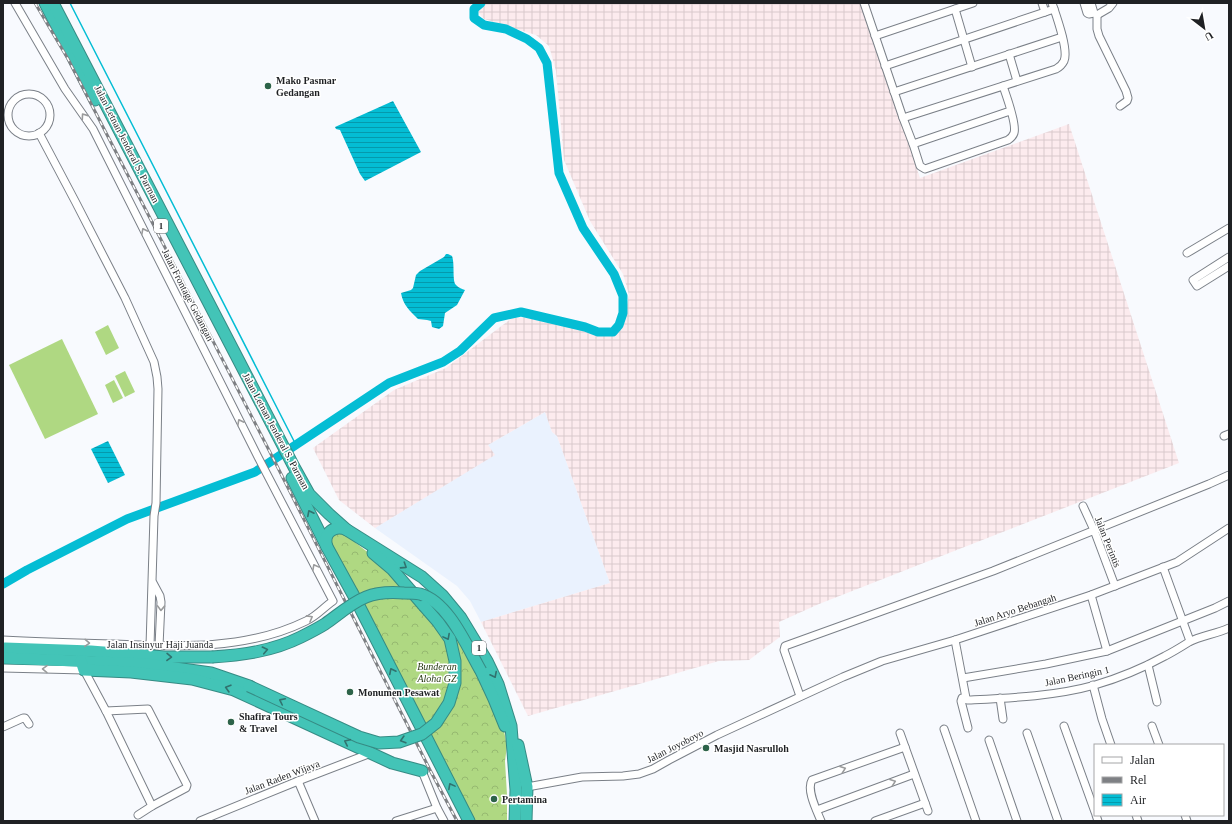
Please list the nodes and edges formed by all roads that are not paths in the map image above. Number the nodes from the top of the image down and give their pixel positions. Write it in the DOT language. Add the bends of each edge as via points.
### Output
graph roads {
  1 [pos="16,3"];
  2 [pos="45,3"];
  3 [pos="53,3"];
  4 [pos="872,3"];
  5 [pos="973,3"];
  6 [pos="1042,3"];
  7 [pos="1084,3"];
  8 [pos="1091,3"];
  9 [pos="1113,3"];
  10 [pos="864,4"];
  11 [pos="1053,6"];
  12 [pos="955,9"];
  13 [pos="1045,12"];
  14 [pos="1095,14"];
  15 [pos="875,36"];
  16 [pos="1062,37"];
  17 [pos="963,39"];
  18 [pos="1009,54"];
  19 [pos="885,66"];
  20 [pos="972,67"];
  21 [pos="1017,81"];
  22 [pos="1003,86"];
  23 [pos="894,92"];
  24 [pos="1120,106"];
  25 [pos="1010,111"];
  26 [pos="903,118"];
  27 [pos="39,134"];
  28 [pos="913,144"];
  29 [pos="1229,228"];
  30 [pos="1187,253"];
  31 [pos="1229,257"];
  32 [pos="1229,266"];
  33 [pos="280,448"];
  34 [pos="286,458"];
  35 [pos="1229,475"];
  36 [pos="1083,506"];
  37 [pos="1229,528"];
  38 [pos="1094,530"];
  39 [pos="350,532"];
  40 [pos="327,548"];
  41 [pos="1164,567"];
  42 [pos="153,583"];
  43 [pos="1115,586"];
  44 [pos="1091,595"];
  45 [pos="1229,601"];
  46 [pos="333,602"];
  47 [pos="1182,621"];
  48 [pos="1229,628"];
  49 [pos="956,640"];
  50 [pos="1190,641"];
  51 [pos="48,642"];
  52 [pos="150,646"];
  53 [pos="159,646"];
  54 [pos="3,648"];
  55 [pos="1107,651"];
  56 [pos="1148,665"];
  57 [pos="3,668"];
  58 [pos="87,669"];
  59 [pos="963,678"];
  60 [pos="1093,686"];
  61 [pos="800,696"];
  62 [pos="1000,698"];
  63 [pos="966,699"];
  64 [pos="1157,702"];
  65 [pos="106,711"];
  66 [pos="1003,719"];
  67 [pos="29,724"];
  68 [pos="511,726"];
  69 [pos="1064,726"];
  70 [pos="1152,726"];
  71 [pos="3,727"];
  72 [pos="968,728"];
  73 [pos="944,729"];
  74 [pos="900,733"];
  75 [pos="1028,733"];
  76 [pos="988,740"];
  77 [pos="1111,744"];
  78 [pos="1159,744"];
  79 [pos="512,746"];
  80 [pos="905,747"];
  81 [pos="371,753"];
  82 [pos="422,771"];
  83 [pos="914,774"];
  84 [pos="298,781"];
  85 [pos="527,787"];
  86 [pos="925,803"];
  87 [pos="152,806"];
  88 [pos="437,808"];
  89 [pos="1094,809"];
  90 [pos="817,810"];
  91 [pos="928,811"];
  92 [pos="138,815"];
  93 [pos="200,821"];
  94 [pos="315,821"];
  95 [pos="396,821"];
  96 [pos="444,821"];
  97 [pos="469,821"];
  98 [pos="515,821"];
  99 [pos="526,821"];
  100 [pos="821,821"];
  101 [pos="875,821"];
  102 [pos="976,821"];
  103 [pos="1017,821"];
  104 [pos="1058,821"];
  46 -- 1 [label="street, Jalan Frontage Gedangan, one-way" via="93,129 65,89"];
  2 -- 33 [label="highway, Jalan Letnan Jenderal S. Parman / 1"];
  3 -- 33 [label="highway, Jalan Letnan Jenderal S. Parman / 1"];
  4 -- 10 [label="street"];
  5 -- 12 [label="street"];
  6 -- 13 [label="street"];
  7 -- 14 [label="street" via="1088,14"];
  8 -- 14 [label="street"];
  9 -- 14 [label="street" via="1109,8"];
  10 -- 15 [label="street"];
  11 -- 13 [label="street"];
  11 -- 16 [label="street"];
  12 -- 15 [label="street"];
  12 -- 17 [label="street"];
  13 -- 17 [label="street"];
  14 -- 24 [label="street" via="1099,36 1128,98"];
  15 -- 19 [label="street"];
  16 -- 18 [label="street"];
  16 -- 21 [label="street" via="1065,60 1061,66"];
  17 -- 19 [label="street"];
  17 -- 20 [label="street"];
  18 -- 20 [label="street"];
  18 -- 21 [label="street"];
  19 -- 23 [label="street"];
  20 -- 23 [label="street"];
  21 -- 22 [label="street"];
  22 -- 25 [label="street"];
  22 -- 26 [label="street"];
  23 -- 26 [label="street"];
  25 -- 28 [label="street"];
  25 -- 28 [label="street" via="1015,127 1012,137 1008,140 924,169 920,166"];
  26 -- 28 [label="street"];
  27 -- 27 [label="street" via="23,135 11,125 8,118 9,110 12,102 18,97 34,94 47,103 49,122"];
  27 -- 42 [label="street" via="125,298 154,362 158,389"];
  29 -- 30 [label="street"];
  31 -- 32 [label="street" via="1193,280 1197,286"];
  33 -- 34 [label="highway, Jalan Letnan Jenderal S. Parman / 1"];
  34 -- 39 [label="highway, Jalan Letnan Jenderal S. Parman / 1" via="309,494"];
  40 -- 34 [label="highway, Jalan Letnan Jenderal S. Parman / 1, one-way"];
  35 -- 38 [label="street"];
  36 -- 38 [label="street, Jalan Perintis"];
  37 -- 41 [label="street, Jalan Aryo Bebangah" via="1184,558"];
  38 -- 43 [label="street, Jalan Perintis"];
  38 -- 61 [label="street" via="993,571 788,644 784,650"];
  39 -- 40 [label="highway" via="338,528 330,531 326,539"];
  39 -- 58 [label="highway, one-way, bridge" via="392,569 450,639 456,683 446,708 436,723 422,734 399,742 378,743 359,738 249,686 211,673 146,664"];
  39 -- 68 [label="highway, Jalan Letnan Jenderal S. Parman / 1, one-way" via="422,577 454,609 498,684"];
  97 -- 40 [label="highway, Jalan Letnan Jenderal S. Parman / 1, one-way"];
  41 -- 43 [label="street, Jalan Aryo Bebangah"];
  41 -- 47 [label="street"];
  42 -- 52 [label="street"];
  42 -- 53 [label="street, one-way" via="161,602"];
  43 -- 44 [label="street, Jalan Aryo Bebangah"];
  44 -- 49 [label="street, Jalan Aryo Bebangah"];
  44 -- 55 [label="street"];
  45 -- 47 [label="street"];
  53 -- 46 [label="street, Jalan Insinyur Haji Juanda, one-way" via="243,641 306,621"];
  47 -- 50 [label="street"];
  47 -- 55 [label="street"];
  48 -- 50 [label="street, Jalan Beringin 1"];
  49 -- 59 [label="street"];
  49 -- 61 [label="street, Jalan Aryo Bebangah" via="882,661"];
  50 -- 56 [label="street, Jalan Beringin 1"];
  51 -- 52 [label="street, Jalan Insinyur Haji Juanda, one-way"];
  51 -- 54 [label="highway, Jalan Insinyur Haji Juanda"];
  52 -- 53 [label="street, Jalan Insinyur Haji Juanda"];
  54 -- 58 [label="highway"];
  54 -- 79 [label="highway, one-way, bridge" via="165,657 236,655 269,650 300,638 365,597 390,592 420,594 445,612 457,628 481,671"];
  55 -- 59 [label="street"];
  56 -- 60 [label="street, Jalan Beringin 1"];
  56 -- 64 [label="street"];
  58 -- 57 [label="street, one-way"];
  58 -- 65 [label="street"];
  81 -- 58 [label="highway, one-way" via="234,690 192,679"];
  59 -- 63 [label="street"];
  60 -- 62 [label="street, Jalan Beringin 1"];
  60 -- 77 [label="street"];
  61 -- 85 [label="street, Jalan Joyoboyo" via="639,774 582,777"];
  62 -- 63 [label="street, Jalan Beringin 1"];
  62 -- 66 [label="street"];
  63 -- 72 [label="street" via="962,698 961,701"];
  65 -- 87 [label="street"];
  65 -- 87 [label="street" via="148,709 186,784 186,788"];
  67 -- 71 [label="street" via="23,718"];
  68 -- 79 [label="highway, Jalan Letnan Jenderal S. Parman / 1"];
  68 -- 85 [label="highway" via="519,747"];
  69 -- 89 [label="street"];
  70 -- 78 [label="street"];
  73 -- 102 [label="street"];
  74 -- 80 [label="street"];
  75 -- 104 [label="street"];
  76 -- 103 [label="street"];
  79 -- 98 [label="highway, Jalan Letnan Jenderal S. Parman / 1" via="516,790"];
  80 -- 83 [label="street"];
  90 -- 80 [label="street, one-way" via="810,788 812,780"];
  81 -- 82 [label="highway" via="392,763"];
  81 -- 84 [label="street, Jalan Raden Wijaya"];
  82 -- 88 [label="street"];
  83 -- 86 [label="street"];
  90 -- 83 [label="street, one-way"];
  84 -- 93 [label="street, Jalan Raden Wijaya"];
  84 -- 94 [label="street"];
  85 -- 99 [label="highway"];
  86 -- 91 [label="street"];
  86 -- 101 [label="street"];
  87 -- 92 [label="street"];
  88 -- 95 [label="street"];
  88 -- 96 [label="street"];
  90 -- 100 [label="street"];
}
